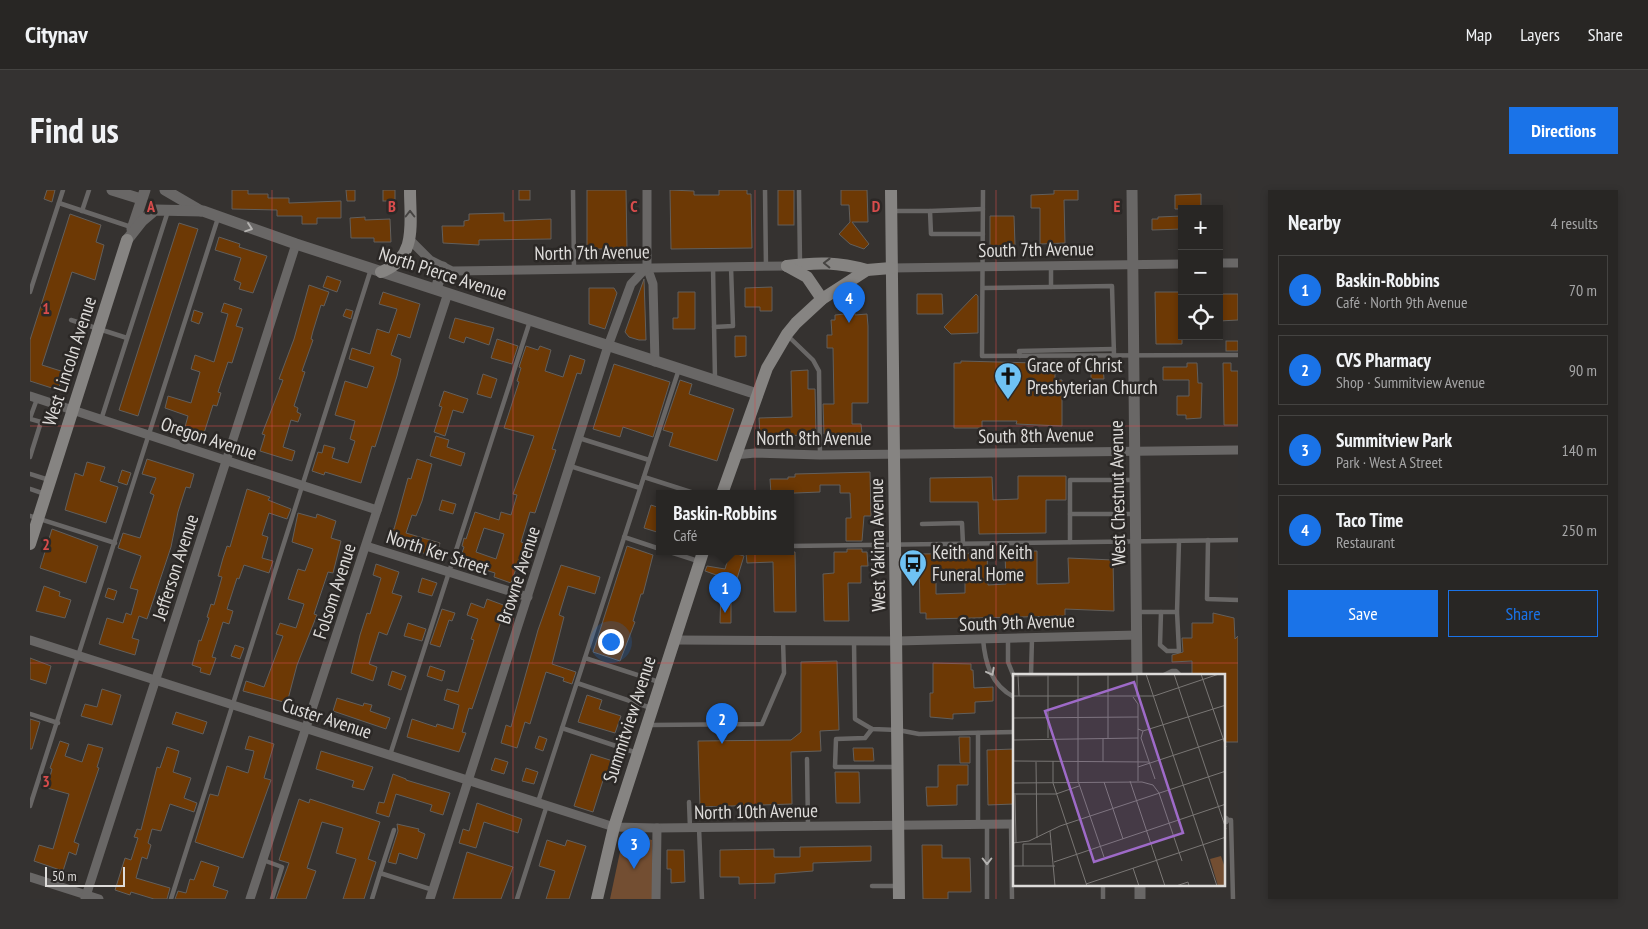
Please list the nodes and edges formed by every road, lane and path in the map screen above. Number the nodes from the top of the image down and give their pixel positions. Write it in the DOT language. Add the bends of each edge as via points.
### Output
graph roads {
  1 [pos="63,190"];
  2 [pos="89,190"];
  3 [pos="112,190"];
  4 [pos="164,190"];
  5 [pos="410,190"];
  6 [pos="573,190"];
  7 [pos="647,190"];
  8 [pos="765,190"];
  9 [pos="799,190"];
  10 [pos="891,190"];
  11 [pos="983,190"];
  12 [pos="1132,190"];
  13 [pos="143,195"];
  14 [pos="58,203"];
  15 [pos="983,209"];
  16 [pos="168,210"];
  17 [pos="82,211"];
  18 [pos="891,211"];
  19 [pos="930,211"];
  20 [pos="203,212"];
  21 [pos="218,217"];
  22 [pos="132,227"];
  23 [pos="983,234"];
  24 [pos="409,239"];
  25 [pos="127,240"];
  26 [pos="296,244"];
  27 [pos="1223,263"];
  28 [pos="1238,263"];
  29 [pos="1133,264"];
  30 [pos="1178,264"];
  31 [pos="1051,265"];
  32 [pos="766,266"];
  33 [pos="794,266"];
  34 [pos="443,267"];
  35 [pos="647,267"];
  36 [pos="713,267"];
  37 [pos="731,267"];
  38 [pos="983,267"];
  39 [pos="891,268"];
  40 [pos="574,269"];
  41 [pos="376,270"];
  42 [pos="867,270"];
  43 [pos="1051,287"];
  44 [pos="983,288"];
  45 [pos="442,291"];
  46 [pos="30,292"];
  47 [pos="822,299"];
  48 [pos="71,320"];
  49 [pos="530,320"];
  50 [pos="714,327"];
  51 [pos="99,330"];
  52 [pos="787,334"];
  53 [pos="127,338"];
  54 [pos="608,346"];
  55 [pos="1114,349"];
  56 [pos="1114,355"];
  57 [pos="1134,355"];
  58 [pos="1238,355"];
  59 [pos="1020,356"];
  60 [pos="655,362"];
  61 [pos="679,369"];
  62 [pos="715,381"];
  63 [pos="757,394"];
  64 [pos="33,398"];
  65 [pos="73,410"];
  66 [pos="30,418"];
  67 [pos="101,420"];
  68 [pos="150,435"];
  69 [pos="579,438"];
  70 [pos="1134,450"];
  71 [pos="1238,450"];
  72 [pos="894,454"];
  73 [pos="734,455"];
  74 [pos="820,455"];
  75 [pos="30,457"];
  76 [pos="649,460"];
  77 [pos="227,461"];
  78 [pos="570,466"];
  79 [pos="30,474"];
  80 [pos="644,477"];
  81 [pos="50,480"];
  82 [pos="1134,480"];
  83 [pos="303,486"];
  84 [pos="640,488"];
  85 [pos="30,489"];
  86 [pos="685,490"];
  87 [pos="723,490"];
  88 [pos="46,494"];
  89 [pos="377,510"];
  90 [pos="1070,514"];
  91 [pos="1135,514"];
  92 [pos="34,517"];
  93 [pos="922,524"];
  94 [pos="624,537"];
  95 [pos="1208,540"];
  96 [pos="1238,540"];
  97 [pos="1135,541"];
  98 [pos="1178,541"];
  99 [pos="1070,542"];
  100 [pos="115,543"];
  101 [pos="30,544"];
  102 [pos="963,544"];
  103 [pos="366,546"];
  104 [pos="794,546"];
  105 [pos="896,546"];
  106 [pos="656,547"];
  107 [pos="689,555"];
  108 [pos="701,557"];
  109 [pos="449,572"];
  110 [pos="528,598"];
  111 [pos="1238,600"];
  112 [pos="1136,612"];
  113 [pos="1161,612"];
  114 [pos="1178,612"];
  115 [pos="1137,635"];
  116 [pos="1008,638"];
  117 [pos="1032,638"];
  118 [pos="983,639"];
  119 [pos="30,640"];
  120 [pos="674,640"];
  121 [pos="783,640"];
  122 [pos="854,641"];
  123 [pos="897,641"];
  124 [pos="80,656"];
  125 [pos="585,658"];
  126 [pos="1013,674"];
  127 [pos="1032,674"];
  128 [pos="1137,674"];
  129 [pos="1166,674"];
  130 [pos="1179,674"];
  131 [pos="155,680"];
  132 [pos="577,683"];
  133 [pos="660,683"];
  134 [pos="1013,696"];
  135 [pos="232,704"];
  136 [pos="652,708"];
  137 [pos="30,714"];
  138 [pos="58,723"];
  139 [pos="647,725"];
  140 [pos="306,728"];
  141 [pos="562,728"];
  142 [pos="872,729"];
  143 [pos="898,730"];
  144 [pos="1013,732"];
  145 [pos="978,733"];
  146 [pos="638,753"];
  147 [pos="390,755"];
  148 [pos="807,759"];
  149 [pos="898,767"];
  150 [pos="468,780"];
  151 [pos="538,802"];
  152 [pos="689,802"];
  153 [pos="547,805"];
  154 [pos="30,806"];
  155 [pos="1226,820"];
  156 [pos="983,824"];
  157 [pos="1013,824"];
  158 [pos="898,825"];
  159 [pos="614,826"];
  160 [pos="808,826"];
  161 [pos="657,828"];
  162 [pos="695,828"];
  163 [pos="394,830"];
  164 [pos="263,860"];
  165 [pos="1013,861"];
  166 [pos="380,873"];
  167 [pos="30,877"];
  168 [pos="872,886"];
  169 [pos="1103,886"];
  170 [pos="1140,886"];
  171 [pos="899,893"];
  172 [pos="431,895"];
  173 [pos="85,897"];
  174 [pos="99,899"];
  175 [pos="171,899"];
  176 [pos="250,899"];
  177 [pos="272,899"];
  178 [pos="373,899"];
  179 [pos="517,899"];
  180 [pos="597,899"];
  181 [pos="656,899"];
  182 [pos="702,899"];
  183 [pos="987,899"];
  184 [pos="1012,899"];
  185 [pos="1103,899"];
  186 [pos="1140,899"];
  187 [pos="1233,899"];
  1 -- 14 [label="lane"];
  2 -- 17 [label="lane"];
  3 -- 13 [label="street"];
  4 -- 20 [label="street"];
  24 -- 5 [label="main road, one-way"];
  6 -- 40 [label="lane"];
  7 -- 35 [label="street"];
  8 -- 32 [label="lane"];
  9 -- 33 [label="lane"];
  10 -- 18 [label="main road, West Yakima Avenue"];
  11 -- 15 [label="lane"];
  12 -- 29 [label="street, West Chestnut Avenue"];
  13 -- 22 [label="street, West Lincoln Avenue"];
  14 -- 17 [label="lane"];
  14 -- 46 [label="lane"];
  15 -- 19 [label="lane"];
  15 -- 23 [label="lane"];
  16 -- 20 [label="street, North Pierce Avenue"];
  16 -- 25 [label="street, North Pierce Avenue" via="155,210"];
  16 -- 53 [label="lane"];
  17 -- 22 [label="lane"];
  18 -- 19 [label="lane"];
  18 -- 39 [label="main road, West Yakima Avenue"];
  19 -- 23 [label="lane" via="930,234"];
  20 -- 21 [label="street, North Pierce Avenue"];
  21 -- 26 [label="street, North Pierce Avenue, one-way"];
  21 -- 68 [label="lane"];
  22 -- 25 [label="street, West Lincoln Avenue"];
  23 -- 38 [label="lane"];
  24 -- 34 [label="street, North 7th Avenue" via="430,260"];
  24 -- 41 [label="main road" via="403,259 393,267"];
  25 -- 51 [label="main road, West Lincoln Avenue"];
  26 -- 41 [label="street, North Pierce Avenue"];
  26 -- 77 [label="street, Jefferson Avenue"];
  27 -- 28 [label="street"];
  29 -- 30 [label="street, South 7th Avenue"];
  29 -- 31 [label="street, South 7th Avenue"];
  29 -- 57 [label="street, West Chestnut Avenue"];
  31 -- 38 [label="street, South 7th Avenue"];
  31 -- 43 [label="lane"];
  32 -- 33 [label="street, North 7th Avenue"];
  32 -- 37 [label="street, North 7th Avenue"];
  42 -- 33 [label="main road, one-way" via="841,263"];
  33 -- 47 [label="main road" via="807,277"];
  34 -- 40 [label="street, North 7th Avenue" via="452,271"];
  34 -- 45 [label="street"];
  35 -- 36 [label="street, North 7th Avenue"];
  35 -- 40 [label="street, North 7th Avenue"];
  35 -- 54 [label="street, Browne Avenue" via="631,284"];
  35 -- 60 [label="street" via="653,284"];
  36 -- 37 [label="street, North 7th Avenue"];
  36 -- 50 [label="lane"];
  37 -- 50 [label="lane" via="733,326"];
  38 -- 39 [label="street, South 7th Avenue"];
  38 -- 44 [label="lane"];
  39 -- 42 [label="main road"];
  39 -- 72 [label="main road, West Yakima Avenue"];
  41 -- 45 [label="street, North Pierce Avenue"];
  41 -- 83 [label="lane"];
  42 -- 47 [label="main road"];
  43 -- 44 [label="lane"];
  43 -- 55 [label="lane" via="1112,286"];
  44 -- 59 [label="lane" via="982,356"];
  45 -- 49 [label="street, North Pierce Avenue"];
  45 -- 89 [label="street, Folsom Avenue"];
  47 -- 52 [label="main road"];
  48 -- 51 [label="lane"];
  49 -- 54 [label="street, North Pierce Avenue"];
  49 -- 109 [label="lane"];
  50 -- 62 [label="lane"];
  51 -- 53 [label="lane"];
  51 -- 65 [label="main road, West Lincoln Avenue"];
  52 -- 63 [label="main road"];
  52 -- 74 [label="lane" via="813,360 819,372"];
  53 -- 67 [label="lane"];
  54 -- 60 [label="street, North Pierce Avenue"];
  54 -- 69 [label="street, Browne Avenue"];
  55 -- 56 [label="lane"];
  55 -- 59 [label="lane" via="1020,351"];
  56 -- 57 [label="lane"];
  56 -- 59 [label="lane"];
  57 -- 58 [label="lane"];
  57 -- 70 [label="street, West Chestnut Avenue"];
  60 -- 61 [label="street, North Pierce Avenue"];
  61 -- 62 [label="street, North Pierce Avenue"];
  61 -- 76 [label="lane"];
  62 -- 63 [label="street, North Pierce Avenue"];
  63 -- 73 [label="main road"];
  64 -- 65 [label="street, Oregon Avenue"];
  64 -- 66 [label="lane"];
  65 -- 67 [label="street, Oregon Avenue"];
  65 -- 81 [label="main road, West Lincoln Avenue"];
  66 -- 75 [label="lane" via="41,422"];
  67 -- 68 [label="street, Oregon Avenue"];
  68 -- 77 [label="street, Oregon Avenue"];
  68 -- 100 [label="lane"];
  69 -- 76 [label="lane"];
  69 -- 78 [label="street, Browne Avenue"];
  70 -- 71 [label="street, South 8th Avenue"];
  70 -- 72 [label="street, South 8th Avenue"];
  70 -- 82 [label="street, West Chestnut Avenue"];
  72 -- 74 [label="street, North 8th Avenue"];
  72 -- 105 [label="main road, West Yakima Avenue"];
  73 -- 74 [label="street, North 8th Avenue"];
  73 -- 87 [label="main road"];
  76 -- 80 [label="lane"];
  77 -- 83 [label="street, Oregon Avenue"];
  77 -- 131 [label="street, Jefferson Avenue"];
  78 -- 84 [label="lane"];
  78 -- 110 [label="street, Browne Avenue"];
  79 -- 81 [label="lane"];
  80 -- 84 [label="lane"];
  80 -- 86 [label="lane"];
  81 -- 88 [label="main road, West Lincoln Avenue"];
  82 -- 90 [label="lane" via="1070,480"];
  82 -- 91 [label="street, West Chestnut Avenue"];
  83 -- 89 [label="street, Oregon Avenue"];
  83 -- 135 [label="lane"];
  84 -- 94 [label="lane"];
  85 -- 88 [label="lane"];
  88 -- 92 [label="main road, West Lincoln Avenue"];
  89 -- 103 [label="street, Folsom Avenue"];
  90 -- 91 [label="lane"];
  90 -- 99 [label="lane"];
  91 -- 97 [label="street, West Chestnut Avenue"];
  92 -- 100 [label="lane"];
  92 -- 101 [label="main road, West Lincoln Avenue"];
  93 -- 102 [label="lane" via="962,523"];
  94 -- 106 [label="lane"];
  94 -- 125 [label="lane"];
  95 -- 96 [label="lane"];
  95 -- 98 [label="lane"];
  95 -- 111 [label="lane" via="1207,599"];
  97 -- 98 [label="lane"];
  97 -- 99 [label="lane"];
  97 -- 112 [label="street, West Chestnut Avenue"];
  98 -- 114 [label="lane"];
  99 -- 102 [label="lane"];
  100 -- 124 [label="lane"];
  102 -- 105 [label="lane"];
  103 -- 109 [label="street, North Ker Street"];
  103 -- 140 [label="street, Folsom Avenue"];
  104 -- 105 [label="lane"];
  105 -- 123 [label="main road, West Yakima Avenue"];
  107 -- 108 [label="lane"];
  108 -- 120 [label="main road, Summitview Avenue"];
  109 -- 110 [label="street, North Ker Street"];
  109 -- 147 [label="lane"];
  110 -- 150 [label="street, Browne Avenue"];
  112 -- 113 [label="lane"];
  112 -- 115 [label="street, West Chestnut Avenue"];
  113 -- 114 [label="lane"];
  113 -- 114 [label="lane" via="1160,645 1167,651 1179,651"];
  115 -- 117 [label="street, South 9th Avenue"];
  115 -- 128 [label="street, West Chestnut Avenue"];
  116 -- 117 [label="street, South 9th Avenue"];
  116 -- 118 [label="street, South 9th Avenue"];
  116 -- 126 [label="lane" via="1008,662"];
  117 -- 127 [label="lane"];
  118 -- 123 [label="street, South 9th Avenue"];
  118 -- 134 [label="lane, one-way" via="989,670 1001,690"];
  119 -- 124 [label="street, Custer Avenue"];
  120 -- 121 [label="street, South 9th Avenue"];
  120 -- 133 [label="main road, Summitview Avenue"];
  121 -- 122 [label="street, South 9th Avenue"];
  121 -- 139 [label="lane" via="784,673 762,724"];
  122 -- 123 [label="street, South 9th Avenue"];
  122 -- 142 [label="lane" via="855,719"];
  123 -- 143 [label="main road, West Yakima Avenue"];
  124 -- 131 [label="street, Custer Avenue"];
  124 -- 138 [label="lane"];
  125 -- 132 [label="lane"];
  125 -- 133 [label="lane"];
  129 -- 130 [label="lane" via="1176,671"];
  131 -- 135 [label="street, Custer Avenue"];
  131 -- 173 [label="street, Jefferson Avenue"];
  132 -- 136 [label="lane"];
  132 -- 141 [label="lane"];
  133 -- 136 [label="main road, Summitview Avenue"];
  135 -- 140 [label="street, Custer Avenue"];
  135 -- 175 [label="lane"];
  136 -- 139 [label="main road, Summitview Avenue"];
  137 -- 138 [label="lane"];
  138 -- 154 [label="lane"];
  139 -- 146 [label="main road, Summitview Avenue"];
  140 -- 147 [label="street, Custer Avenue"];
  140 -- 164 [label="street, Folsom Avenue"];
  141 -- 146 [label="lane"];
  141 -- 151 [label="lane"];
  142 -- 143 [label="lane"];
  142 -- 149 [label="lane" via="865,738 836,739 835,767"];
  143 -- 145 [label="lane" via="918,734"];
  143 -- 149 [label="main road, West Yakima Avenue"];
  144 -- 145 [label="lane"];
  145 -- 156 [label="lane"];
  146 -- 159 [label="main road, Summitview Avenue"];
  147 -- 150 [label="street, Custer Avenue"];
  148 -- 160 [label="lane"];
  149 -- 158 [label="main road, West Yakima Avenue"];
  150 -- 151 [label="street, Custer Avenue"];
  150 -- 172 [label="street, Browne Avenue"];
  151 -- 153 [label="street, Custer Avenue"];
  152 -- 162 [label="lane"];
  153 -- 159 [label="street, Custer Avenue"];
  153 -- 179 [label="lane"];
  155 -- 187 [label="lane" via="1231,820"];
  156 -- 157 [label="street, North 10th Avenue"];
  156 -- 158 [label="street, North 10th Avenue"];
  156 -- 183 [label="lane, one-way"];
  157 -- 165 [label="lane"];
  158 -- 160 [label="street, North 10th Avenue"];
  158 -- 171 [label="main road, West Yakima Avenue"];
  159 -- 161 [label="street, North 10th Avenue"];
  159 -- 180 [label="main road, Summitview Avenue"];
  160 -- 162 [label="street, North 10th Avenue"];
  161 -- 162 [label="street, North 10th Avenue"];
  161 -- 181 [label="street"];
  162 -- 182 [label="lane"];
  163 -- 166 [label="lane"];
  164 -- 176 [label="street, Folsom Avenue"];
  164 -- 177 [label="lane" via="282,867"];
  165 -- 184 [label="lane"];
  166 -- 172 [label="lane"];
  166 -- 178 [label="lane"];
  167 -- 173 [label="street"];
  168 -- 171 [label="lane"];
  169 -- 185 [label="lane"];
  170 -- 186 [label="street"];
  173 -- 174 [label="street"];
}
